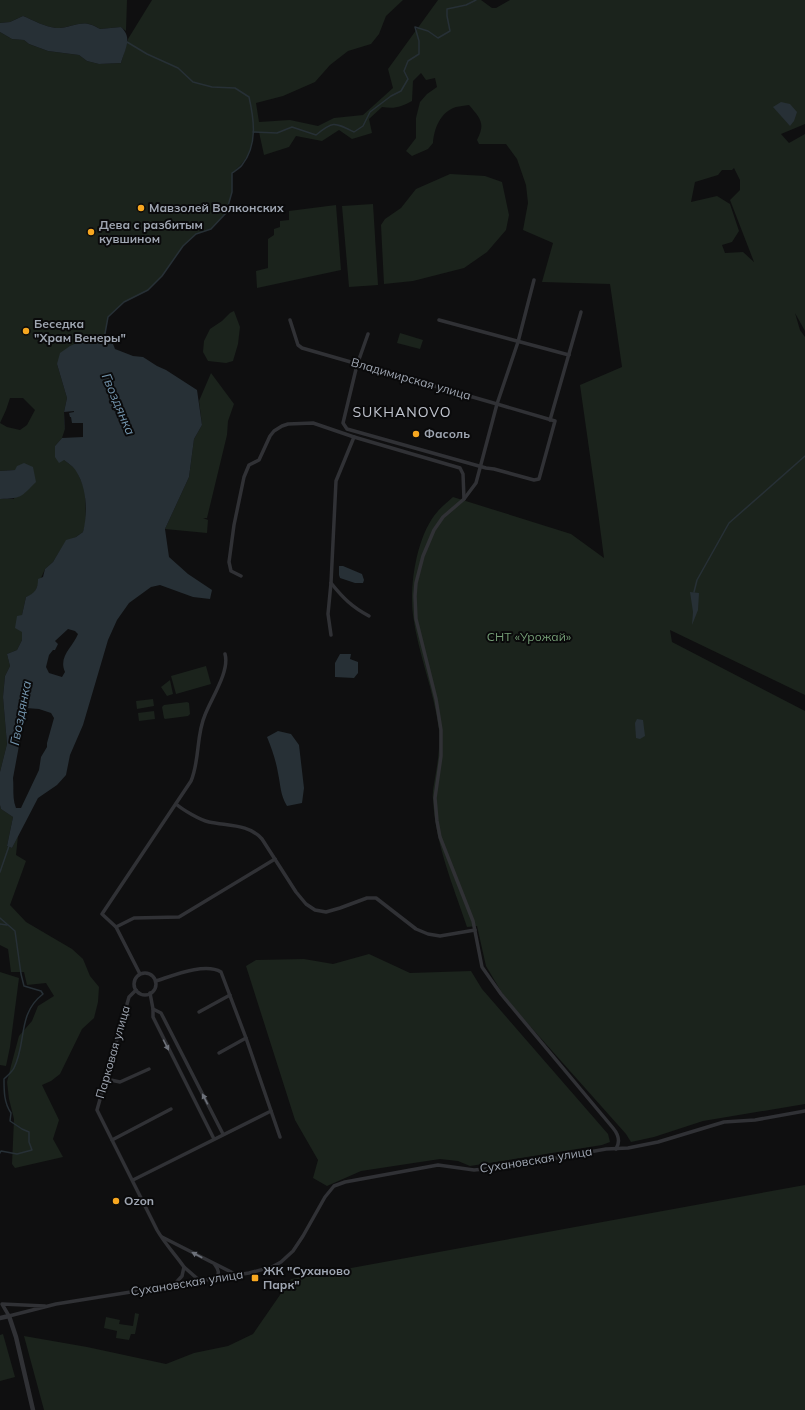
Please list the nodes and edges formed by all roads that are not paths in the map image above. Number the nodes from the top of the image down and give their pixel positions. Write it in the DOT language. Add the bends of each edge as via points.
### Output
graph roads {
  1 [pos="534,280"];
  2 [pos="581,312"];
  3 [pos="290,320"];
  4 [pos="440,320"];
  5 [pos="368,334"];
  6 [pos="518,342"];
  7 [pos="569,355"];
  8 [pos="358,365"];
  9 [pos="497,404"];
  10 [pos="550,420"];
  11 [pos="354,437"];
  12 [pos="480,467"];
  13 [pos="464,500"];
  14 [pos="241,576"];
  15 [pos="331,583"];
  16 [pos="368,616"];
  17 [pos="331,635"];
  18 [pos="225,654"];
  19 [pos="176,804"];
  20 [pos="275,859"];
  21 [pos="116,927"];
  22 [pos="475,930"];
  23 [pos="140,974"];
  24 [pos="156,981"];
  25 [pos="136,990"];
  26 [pos="150,993"];
  27 [pos="230,995"];
  28 [pos="153,1009"];
  29 [pos="199,1012"];
  30 [pos="246,1038"];
  31 [pos="219,1053"];
  32 [pos="148,1068"];
  33 [pos="106,1079"];
  34 [pos="171,1109"];
  35 [pos="271,1110"];
  36 [pos="805,1111"];
  37 [pos="223,1134"];
  38 [pos="280,1137"];
  39 [pos="214,1139"];
  40 [pos="112,1140"];
  41 [pos="616,1149"];
  42 [pos="133,1180"];
  43 [pos="161,1236"];
  44 [pos="215,1265"];
  45 [pos="184,1266"];
  46 [pos="238,1275"];
  47 [pos="217,1279"];
  48 [pos="200,1281"];
  49 [pos="173,1285"];
  50 [pos="1,1303"];
  51 [pos="45,1306"];
  52 [pos="9,1316"];
  53 [pos="0,1318"];
  54 [pos="33,1410"];
  1 -- 6 [label="street"];
  2 -- 7 [label="street"];
  3 -- 8 [label="street, Владимирская улица" via="298,345 302,348"];
  4 -- 6 [label="street"];
  5 -- 8 [label="street"];
  6 -- 7 [label="street"];
  6 -- 9 [label="street"];
  7 -- 10 [label="street"];
  8 -- 9 [label="street, Владимирская улица"];
  8 -- 12 [label="street" via="343,423 347,429"];
  9 -- 10 [label="street, Владимирская улица"];
  9 -- 12 [label="street"];
  10 -- 12 [label="street" via="555,421 538,479"];
  11 -- 13 [label="street" via="460,468 463,474"];
  11 -- 14 [label="street" via="313,423 288,424 274,430 258,460 249,465 244,477 229,562 231,571"];
  11 -- 15 [label="street" via="336,480"];
  12 -- 13 [label="street" via="476,483"];
  13 -- 22 [label="street" via="443,517 434,530 418,570 415,596 419,632 441,730 441,756 435,798 437,822 440,837"];
  15 -- 16 [label="street" via="352,606"];
  15 -- 17 [label="street" via="328,614"];
  18 -- 19 [label="street" via="224,673 201,726 194,775"];
  19 -- 20 [label="street" via="208,822 229,824 257,833"];
  19 -- 21 [label="street" via="102,914"];
  20 -- 21 [label="street" via="179,916 134,918"];
  20 -- 22 [label="street" via="296,892 315,910 326,912 367,898 376,898 416,929 428,934 440,936"];
  21 -- 23 [label="street"];
  22 -- 41 [label="street" via="481,965 487,977 613,1128 619,1139"];
  23 -- 24 [label="street" via="146,972"];
  23 -- 25 [label="street" via="133,983"];
  24 -- 26 [label="street"];
  24 -- 27 [label="street" via="195,969 217,970 221,972"];
  25 -- 26 [label="street" via="144,995"];
  25 -- 33 [label="street, Парковая улица" via="129,997"];
  26 -- 28 [label="street"];
  27 -- 29 [label="street"];
  27 -- 30 [label="street"];
  37 -- 28 [label="street, one-way" via="161,1013"];
  28 -- 39 [label="street, one-way" via="153,1017"];
  30 -- 31 [label="street"];
  30 -- 35 [label="street"];
  32 -- 33 [label="street" via="120,1082"];
  33 -- 40 [label="street, Парковая улица" via="97,1110"];
  34 -- 40 [label="street"];
  35 -- 37 [label="street"];
  35 -- 38 [label="street"];
  36 -- 41 [label="street, Сухановская улица" via="755,1120 733,1120 658,1142"];
  37 -- 39 [label="street"];
  39 -- 42 [label="street"];
  40 -- 42 [label="street, Парковая улица"];
  41 -- 46 [label="street, Сухановская улица" via="474,1170 438,1165 346,1182 334,1186 298,1245 280,1262 264,1270"];
  42 -- 43 [label="street, Парковая улица"];
  44 -- 43 [label="street, one-way"];
  43 -- 45 [label="street, Парковая улица"];
  44 -- 46 [label="street"];
  44 -- 47 [label="street" via="219,1274"];
  45 -- 48 [label="street, Парковая улица"];
  45 -- 49 [label="street" via="182,1276"];
  46 -- 47 [label="street, Сухановская улица"];
  47 -- 48 [label="street, Сухановская улица"];
  48 -- 49 [label="street, Сухановская улица"];
  49 -- 51 [label="street, Сухановская улица"];
  50 -- 51 [label="street"];
  50 -- 52 [label="street"];
  51 -- 52 [label="street, Сухановская улица"];
  52 -- 53 [label="street, Сухановская улица"];
  52 -- 54 [label="street"];
}
